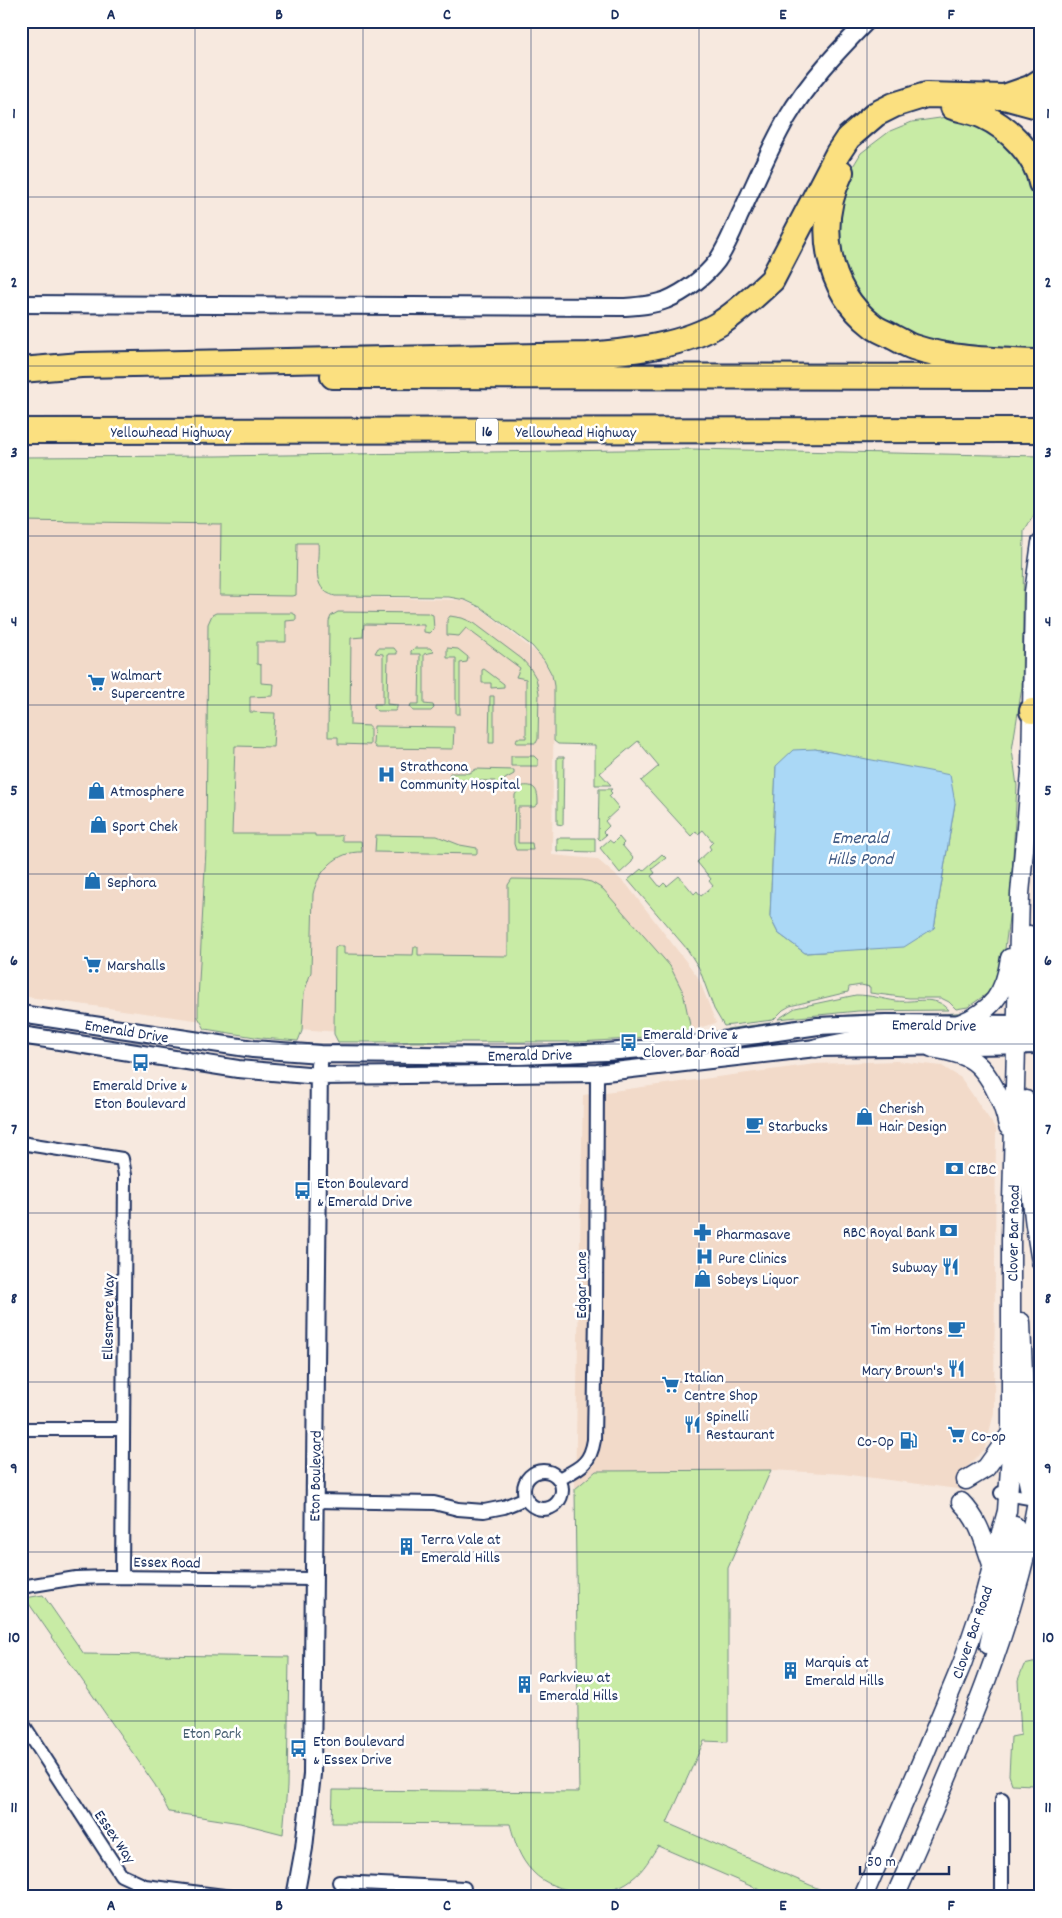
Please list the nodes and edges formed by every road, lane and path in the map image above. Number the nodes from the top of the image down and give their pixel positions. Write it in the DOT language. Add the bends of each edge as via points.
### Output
graph roads {
  1 [pos="866,21"];
  2 [pos="1041,81"];
  3 [pos="1004,97"];
  4 [pos="953,107"];
  5 [pos="1041,107"];
  6 [pos="1041,124"];
  7 [pos="1041,183"];
  8 [pos="21,304"];
  9 [pos="1031,369"];
  10 [pos="21,370"];
  11 [pos="21,375"];
  12 [pos="21,431"];
  13 [pos="1031,437"];
  14 [pos="1041,543"];
  15 [pos="1037,703"];
  16 [pos="1020,894"];
  17 [pos="21,1014"];
  18 [pos="959,1024"];
  19 [pos="21,1034"];
  20 [pos="1030,1034"];
  21 [pos="816,1048"];
  22 [pos="932,1048"];
  23 [pos="320,1054"];
  24 [pos="597,1073"];
  25 [pos="319,1076"];
  26 [pos="21,1143"];
  27 [pos="1013,1152"];
  28 [pos="1012,1240"];
  29 [pos="1041,1262"];
  30 [pos="21,1429"];
  31 [pos="123,1429"];
  32 [pos="1011,1433"];
  33 [pos="1041,1452"];
  34 [pos="559,1479"];
  35 [pos="966,1480"];
  36 [pos="1005,1494"];
  37 [pos="526,1498"];
  38 [pos="1039,1500"];
  39 [pos="314,1501"];
  40 [pos="961,1502"];
  41 [pos="992,1567"];
  42 [pos="122,1577"];
  43 [pos="313,1579"];
  44 [pos="21,1587"];
  45 [pos="979,1697"];
  46 [pos="21,1721"];
  47 [pos="1002,1799"];
  48 [pos="339,1882"];
  49 [pos="232,1897"];
  50 [pos="295,1897"];
  51 [pos="464,1897"];
  52 [pos="863,1897"];
  53 [pos="895,1897"];
  54 [pos="1002,1897"];
  1 -- 8 [label="street" via="796,104 779,132 717,261 692,286 667,299 625,307"];
  2 -- 3 [label="highway"];
  3 -- 5 [label="highway"];
  3 -- 10 [label="highway" via="926,95 876,114 848,138 838,153 772,280 721,323 666,344 588,355 81,365"];
  4 -- 6 [label="highway" via="997,112"];
  4 -- 7 [label="highway" via="983,115 1012,135 1033,161"];
  4 -- 9 [label="highway" via="938,107 901,116 877,130 855,150 840,175 829,207 826,231 831,267 844,293 874,327 912,347"];
  9 -- 11 [label="highway"];
  12 -- 13 [label="highway, Yellowhead Highway / 16" via="953,431 972,440"];
  14 -- 15 [label="main road, Clover Bar Road" via="1034,592"];
  15 -- 16 [label="main road, Clover Bar Road"];
  16 -- 18 [label="main road" via="1004,986 986,1009"];
  16 -- 20 [label="main road, Clover Bar Road"];
  17 -- 23 [label="street, Emerald Drive" via="253,1049"];
  18 -- 20 [label="street, Emerald Drive"];
  18 -- 23 [label="street, Emerald Drive" via="886,1022 818,1026 689,1045 606,1052 520,1056"];
  19 -- 25 [label="street, Emerald Drive" via="238,1068"];
  20 -- 21 [label="main road" via="900,1035"];
  20 -- 22 [label="street, Emerald Drive"];
  20 -- 27 [label="main road, Clover Bar Road"];
  20 -- 29 [label="main road" via="1026,1124 1032,1211"];
  21 -- 22 [label="street, Emerald Drive"];
  21 -- 24 [label="street, Emerald Drive"];
  22 -- 27 [label="main road" via="967,1057 989,1078 1006,1113"];
  23 -- 25 [label="street, Eton Boulevard"];
  24 -- 25 [label="street, Emerald Drive"];
  24 -- 34 [label="street, Edgar Lane" via="594,1440 586,1463"];
  25 -- 39 [label="street, Eton Boulevard"];
  26 -- 31 [label="street, Ellesmere Way" via="122,1159 125,1175"];
  27 -- 28 [label="main road, Clover Bar Road"];
  28 -- 32 [label="main road, Clover Bar Road"];
  28 -- 38 [label="main road" via="1023,1334 1025,1475 1030,1491"];
  30 -- 31 [label="street"];
  31 -- 42 [label="street, Ellesmere Way"];
  32 -- 35 [label="main road" via="986,1468"];
  32 -- 36 [label="main road, Clover Bar Road"];
  33 -- 38 [label="main road, Clover Bar Road"];
  34 -- 37 [label="street" via="543,1471 531,1475 525,1486"];
  34 -- 37 [label="street" via="562,1491 553,1506 535,1507"];
  36 -- 38 [label="street"];
  36 -- 41 [label="main road, Clover Bar Road" via="1005,1524"];
  36 -- 45 [label="main road" via="1015,1509 1016,1525"];
  37 -- 39 [label="street" via="484,1511 434,1503"];
  38 -- 45 [label="main road, Clover Bar Road" via="1013,1604"];
  39 -- 43 [label="street, Eton Boulevard"];
  40 -- 41 [label="main road" via="972,1513"];
  41 -- 52 [label="main road, Clover Bar Road" via="962,1664"];
  42 -- 43 [label="street, Essex Road"];
  42 -- 44 [label="street, Essex Road" via="76,1578"];
  43 -- 50 [label="street, Eton Boulevard" via="312,1774"];
  45 -- 53 [label="main road, Clover Bar Road"];
  46 -- 49 [label="street, Essex Way" via="120,1875 146,1886"];
  47 -- 54 [label="street"];
  48 -- 51 [label="street" via="464,1888"];
}
